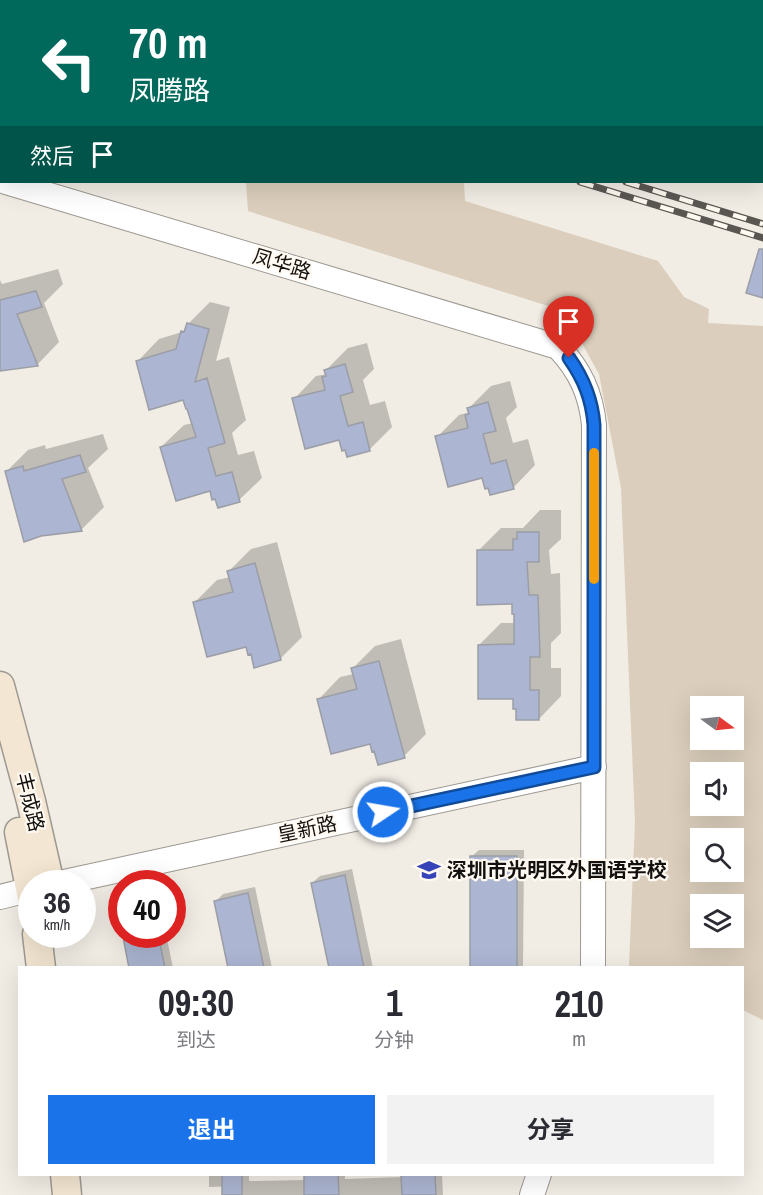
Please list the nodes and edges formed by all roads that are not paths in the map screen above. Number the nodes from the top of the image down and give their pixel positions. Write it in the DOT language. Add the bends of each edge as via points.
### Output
graph roads {
  1 [pos="9,183"];
  2 [pos="0,686"];
  3 [pos="0,758"];
  4 [pos="594,767"];
  5 [pos="33,870"];
  6 [pos="38,870"];
  7 [pos="96,877"];
  8 [pos="18,893"];
  9 [pos="0,897"];
  10 [pos="39,948"];
  11 [pos="58,948"];
  12 [pos="41,966"];
  13 [pos="60,966"];
  14 [pos="592,966"];
  15 [pos="65,1176"];
  16 [pos="82,1176"];
  17 [pos="537,1176"];
  18 [pos="67,1195"];
  19 [pos="84,1195"];
  20 [pos="532,1195"];
  1 -- 4 [label="street, 凤华路" via="558,347 585,384 594,425"];
  2 -- 6 [label="main road, 丰成路" via="31,801"];
  3 -- 5 [label="main road, 丰成路"];
  4 -- 7 [label="street, 皇新路"];
  4 -- 14 [label="street"];
  8 -- 9 [label="street, 皇新路"];
  10 -- 12 [label="main road"];
  11 -- 13 [label="main road"];
  15 -- 18 [label="main road"];
  16 -- 19 [label="main road"];
  17 -- 20 [label="street"];
}
